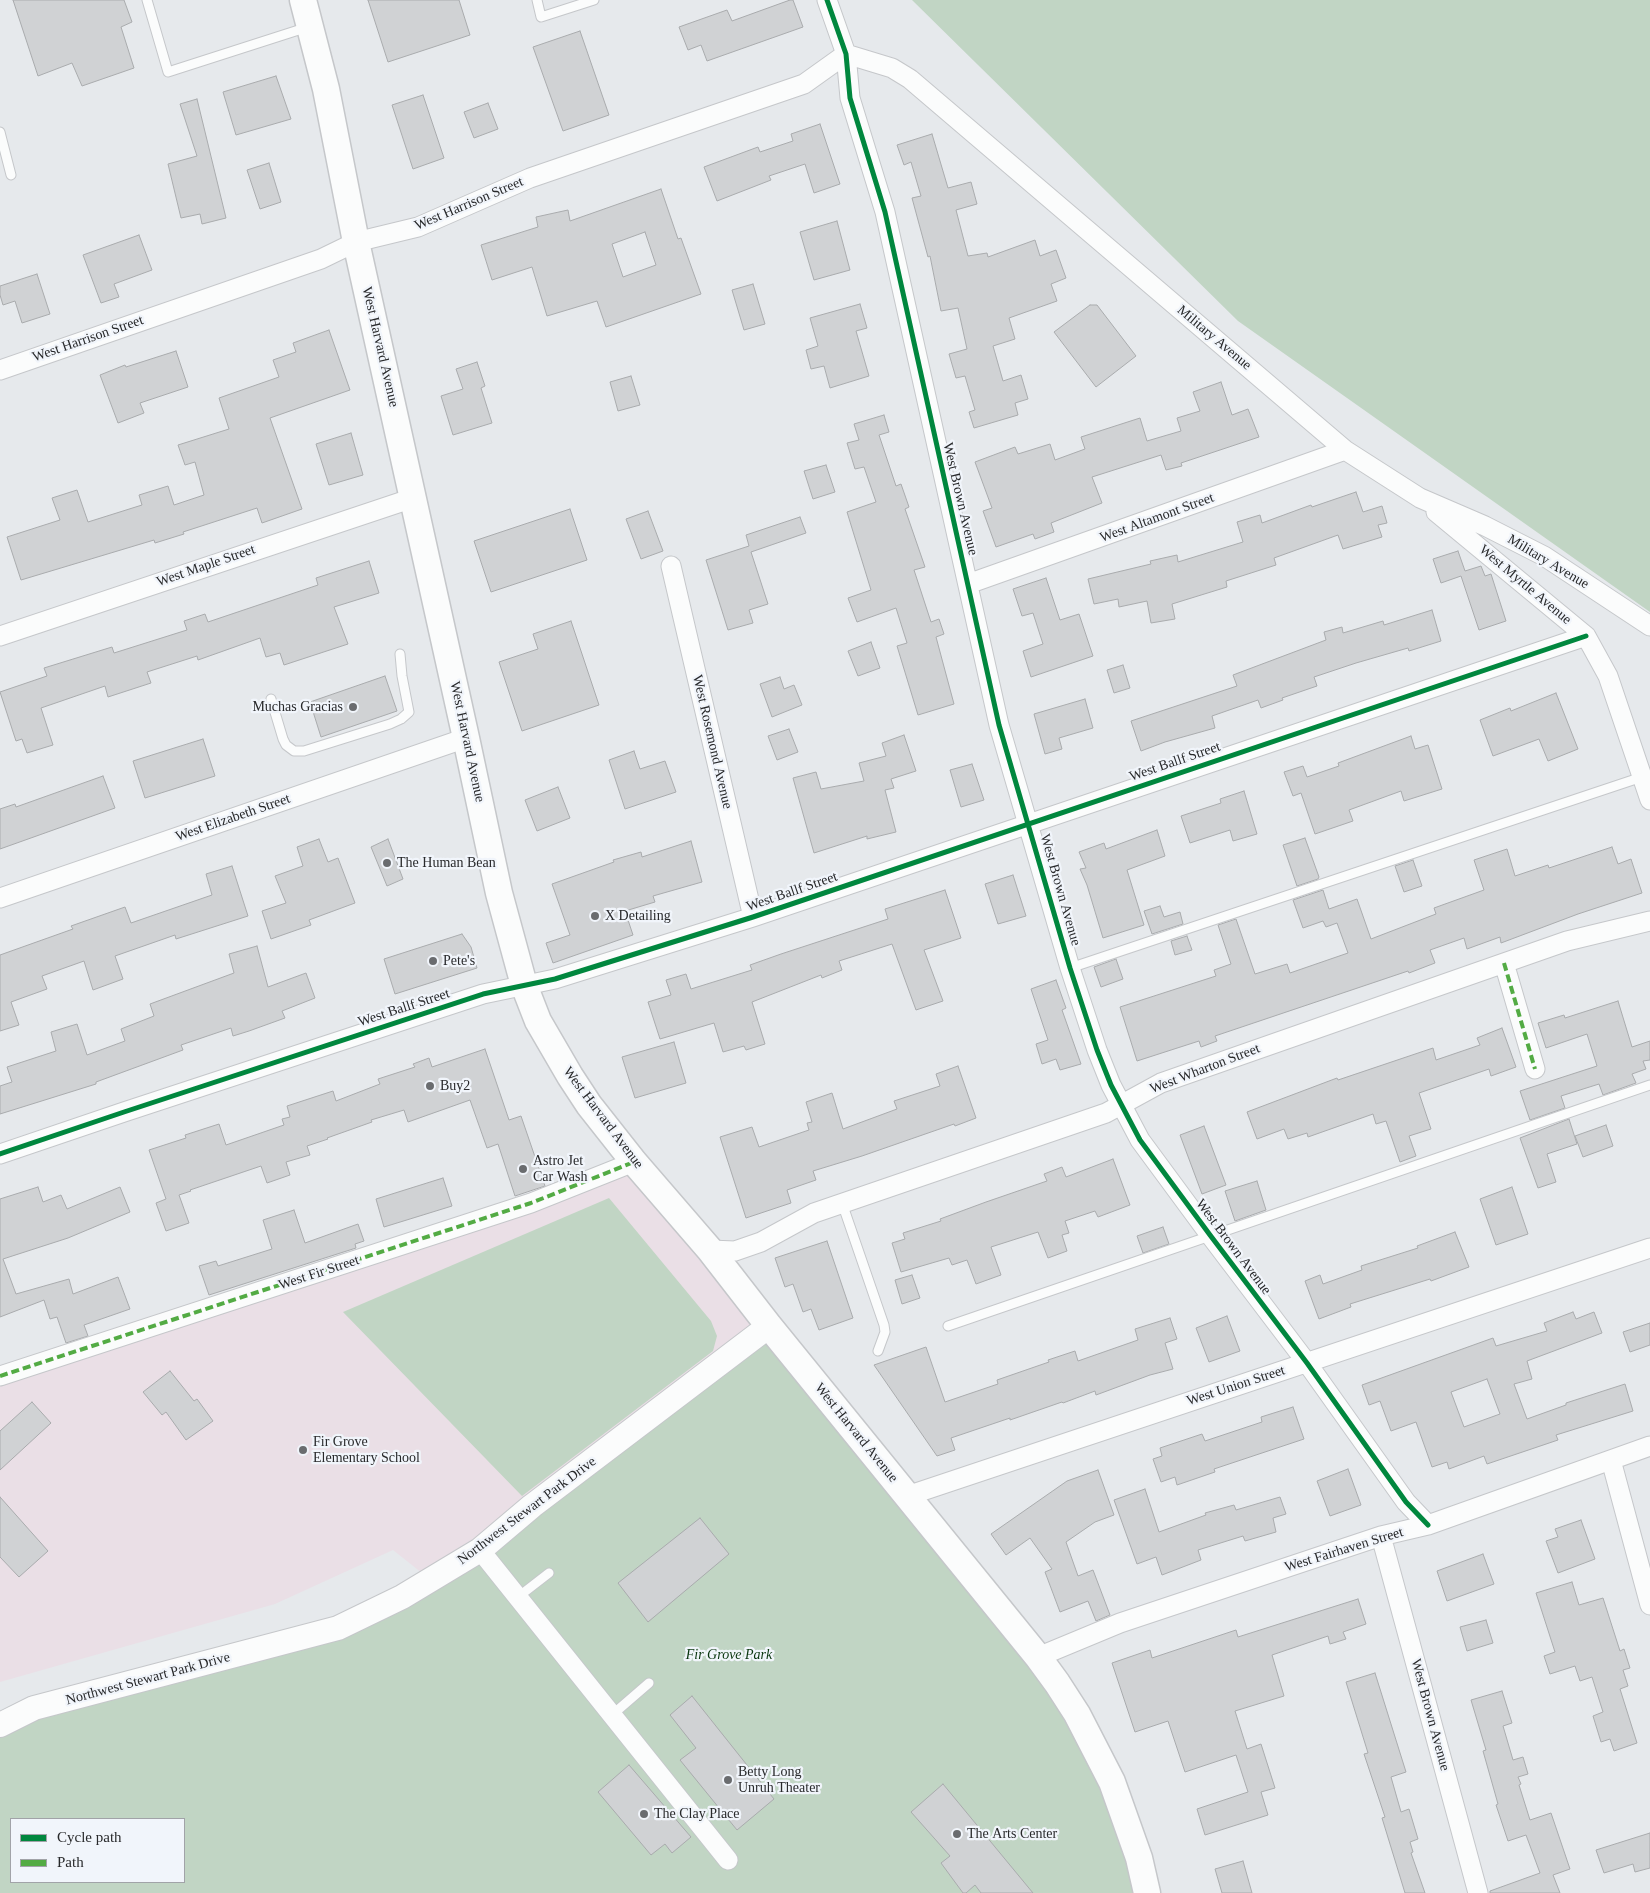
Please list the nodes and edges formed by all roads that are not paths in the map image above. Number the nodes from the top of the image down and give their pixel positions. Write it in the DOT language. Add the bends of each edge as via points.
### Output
graph roads {
  1 [pos="147,0"];
  2 [pos="303,0"];
  3 [pos="537,0"];
  4 [pos="594,0"];
  5 [pos="827,0"];
  6 [pos="309,26"];
  7 [pos="846,54"];
  8 [pos="0,132"];
  9 [pos="11,175"];
  10 [pos="356,242"];
  11 [pos="0,370"];
  12 [pos="1345,450"];
  13 [pos="413,498"];
  14 [pos="1420,498"];
  15 [pos="671,566"];
  16 [pos="968,584"];
  17 [pos="1650,626"];
  18 [pos="0,636"];
  19 [pos="1586,636"];
  20 [pos="400,654"];
  21 [pos="271,699"];
  22 [pos="466,738"];
  23 [pos="1642,777"];
  24 [pos="1650,800"];
  25 [pos="1028,824"];
  26 [pos="0,898"];
  27 [pos="753,917"];
  28 [pos="1650,921"];
  29 [pos="1504,963"];
  30 [pos="1070,968"];
  31 [pos="524,985"];
  32 [pos="1535,1070"];
  33 [pos="1650,1085"];
  34 [pos="1121,1104"];
  35 [pos="0,1154"];
  36 [pos="634,1162"];
  37 [pos="842,1203"];
  38 [pos="1210,1236"];
  39 [pos="1650,1248"];
  40 [pos="710,1250"];
  41 [pos="769,1326"];
  42 [pos="948,1326"];
  43 [pos="878,1351"];
  44 [pos="1307,1363"];
  45 [pos="0,1376"];
  46 [pos="1650,1446"];
  47 [pos="1611,1460"];
  48 [pos="906,1496"];
  49 [pos="1428,1525"];
  50 [pos="1381,1536"];
  51 [pos="480,1550"];
  52 [pos="549,1572"];
  53 [pos="518,1597"];
  54 [pos="1650,1605"];
  55 [pos="1038,1657"];
  56 [pos="649,1683"];
  57 [pos="612,1715"];
  58 [pos="0,1724"];
  59 [pos="728,1860"];
  60 [pos="1146,1893"];
  61 [pos="1478,1893"];
  1 -- 6 [label="lane" via="168,72"];
  2 -- 6 [label="main road, West Harvard Avenue"];
  3 -- 4 [label="lane" via="541,16"];
  5 -- 7 [label="street"];
  6 -- 10 [label="main road, West Harvard Avenue" via="326,89"];
  7 -- 10 [label="street, West Harrison Street" via="804,84 530,178 418,227"];
  7 -- 12 [label="street, Military Avenue" via="892,68 910,79"];
  7 -- 16 [label="street, West Brown Avenue" via="850,98 885,212"];
  8 -- 9 [label="lane"];
  10 -- 11 [label="street, West Harrison Street" via="321,259"];
  10 -- 13 [label="main road, West Harvard Avenue"];
  12 -- 14 [label="street, Military Avenue"];
  12 -- 16 [label="street, West Altamont Street"];
  13 -- 18 [label="street, West Maple Street"];
  13 -- 22 [label="main road, West Harvard Avenue"];
  14 -- 17 [label="street, Military Avenue" via="1544,556"];
  14 -- 19 [label="street, West Myrtle Avenue"];
  15 -- 27 [label="street, West Rosemond Avenue"];
  16 -- 25 [label="street, West Brown Avenue" via="999,725"];
  19 -- 23 [label="street, West Myrtle Avenue" via="1608,676"];
  19 -- 25 [label="street, West Ballf Street"];
  20 -- 21 [label="lane" via="409,712 390,724 294,751 286,746"];
  22 -- 26 [label="street, West Elizabeth Street"];
  22 -- 31 [label="main road, West Harvard Avenue" via="499,893"];
  23 -- 24 [label="street, West Myrtle Avenue"];
  23 -- 30 [label="lane"];
  25 -- 27 [label="street, West Ballf Street"];
  25 -- 30 [label="street, West Brown Avenue"];
  27 -- 31 [label="street, West Ballf Street"];
  28 -- 29 [label="street, West Wharton Street" via="1566,941"];
  29 -- 32 [label="street"];
  29 -- 34 [label="street, West Wharton Street" via="1161,1082"];
  30 -- 34 [label="street, West Brown Avenue" via="1097,1050"];
  31 -- 35 [label="street, West Ballf Street" via="473,997"];
  31 -- 36 [label="main road, West Harvard Avenue" via="538,1021 570,1076"];
  33 -- 38 [label="lane"];
  34 -- 37 [label="street, West Wharton Street" via="1106,1113"];
  34 -- 38 [label="street, West Brown Avenue" via="1140,1140"];
  36 -- 40 [label="main road, West Harvard Avenue"];
  36 -- 45 [label="street, West Fir Street" via="531,1203"];
  37 -- 40 [label="street, West Wharton Street" via="814,1213 761,1242 735,1251"];
  37 -- 43 [label="lane" via="884,1325 885,1332"];
  38 -- 42 [label="lane"];
  38 -- 44 [label="street, West Brown Avenue"];
  39 -- 44 [label="street, West Union Street"];
  40 -- 41 [label="main road, West Harvard Avenue"];
  41 -- 48 [label="main road, West Harvard Avenue"];
  41 -- 51 [label="street, Northwest Stewart Park Drive" via="532,1506"];
  44 -- 48 [label="street, West Union Street"];
  44 -- 49 [label="street, West Brown Avenue" via="1406,1502"];
  46 -- 47 [label="street, West Fairhaven Street"];
  47 -- 49 [label="street, West Fairhaven Street"];
  47 -- 54 [label="street"];
  48 -- 55 [label="main road, West Harvard Avenue"];
  49 -- 50 [label="street, West Fairhaven Street"];
  50 -- 55 [label="street, West Fairhaven Street" via="1120,1623"];
  50 -- 61 [label="street, West Brown Avenue"];
  51 -- 53 [label="street"];
  51 -- 58 [label="street, Northwest Stewart Park Drive" via="402,1598 338,1628 34,1708"];
  52 -- 53 [label="lane"];
  53 -- 57 [label="street"];
  55 -- 60 [label="main road, West Harvard Avenue" via="1077,1714 1112,1782 1139,1858"];
  56 -- 57 [label="lane"];
  57 -- 59 [label="street"];
}
